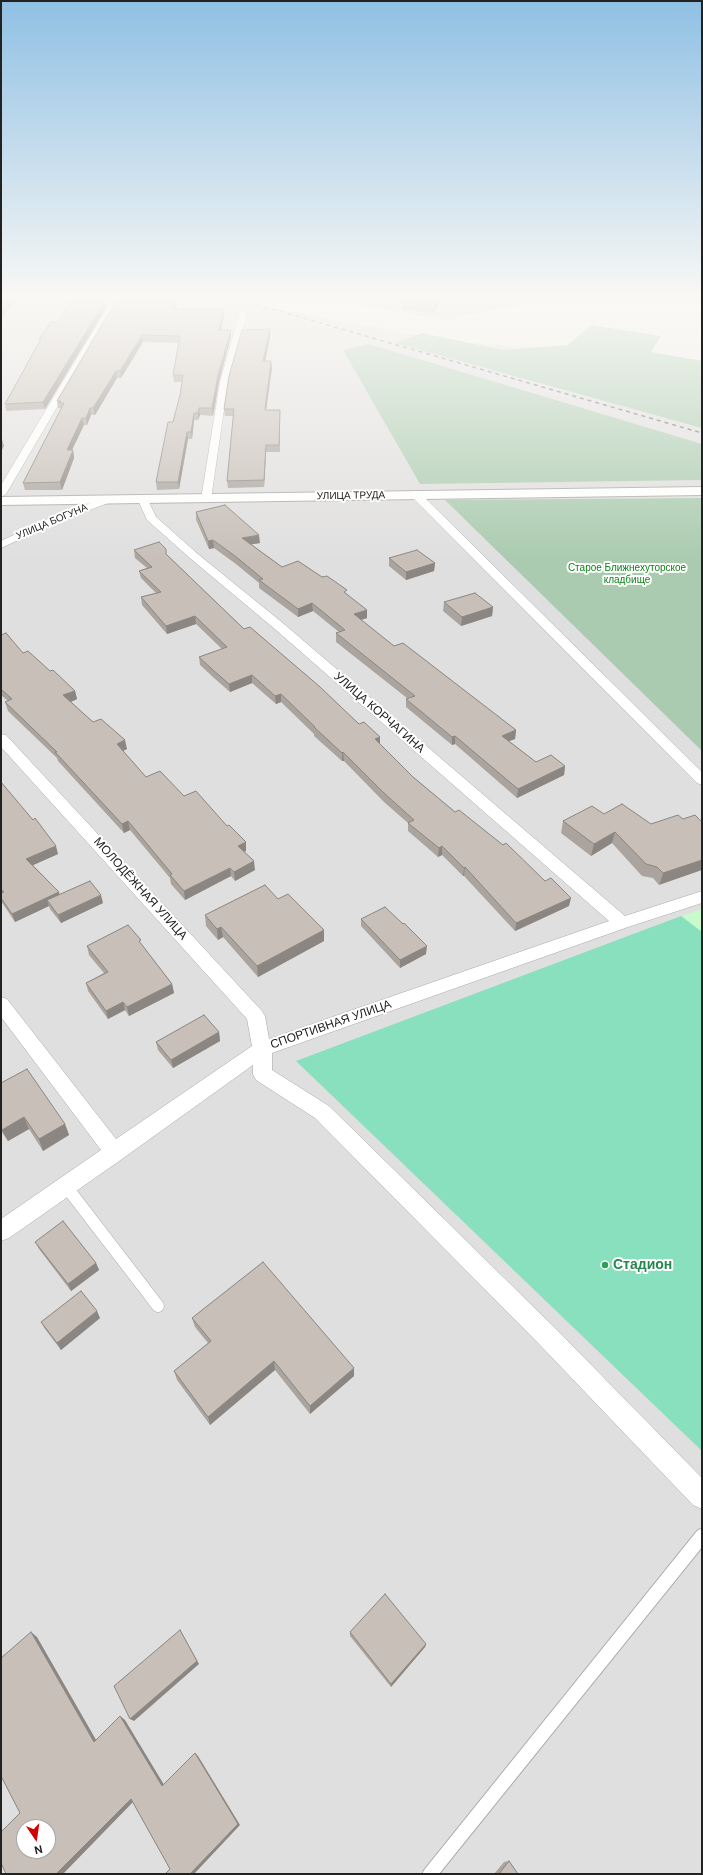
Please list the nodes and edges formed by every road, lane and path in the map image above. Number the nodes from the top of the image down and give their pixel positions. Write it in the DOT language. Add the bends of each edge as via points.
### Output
graph roads {
  1 [pos="65,386"];
  2 [pos="223,386"];
  3 [pos="702,491"];
  4 [pos="1,494"];
  5 [pos="415,494"];
  6 [pos="206,499"];
  7 [pos="143,500"];
  8 [pos="1,501"];
  9 [pos="104,501"];
  10 [pos="1,545"];
  11 [pos="1,738"];
  12 [pos="702,780"];
  13 [pos="702,897"];
  14 [pos="622,923"];
  15 [pos="1,1004"];
  16 [pos="262,1049"];
  17 [pos="115,1153"];
  18 [pos="65,1185"];
  19 [pos="1,1231"];
  20 [pos="158,1306"];
  21 [pos="702,1496"];
  22 [pos="702,1536"];
  23 [pos="430,1874"];
  1 -- 4 [label="street"];
  2 -- 6 [label="street"];
  3 -- 5 [label="street, УЛИЦА ТРУДА"];
  5 -- 6 [label="street, УЛИЦА ТРУДА"];
  5 -- 12 [label="street"];
  6 -- 7 [label="street, УЛИЦА ТРУДА"];
  7 -- 9 [label="street, УЛИЦА ТРУДА"];
  7 -- 14 [label="street, УЛИЦА КОРЧАГИНА" via="151,518"];
  8 -- 9 [label="street, УЛИЦА ТРУДА"];
  9 -- 10 [label="street, УЛИЦА БОГУНА" via="49,522"];
  11 -- 16 [label="street, МОЛОДЁЖНАЯ УЛИЦА" via="256,1016"];
  13 -- 14 [label="street, СПОРТИВНАЯ УЛИЦА"];
  14 -- 16 [label="street, СПОРТИВНАЯ УЛИЦА"];
  15 -- 17 [label="street"];
  16 -- 17 [label="street, СПОРТИВНАЯ УЛИЦА"];
  16 -- 21 [label="street, МОЛОДЁЖНАЯ УЛИЦА" via="263,1074 322,1112 549,1338"];
  17 -- 18 [label="street, СПОРТИВНАЯ УЛИЦА"];
  18 -- 19 [label="street, СПОРТИВНАЯ УЛИЦА"];
  18 -- 20 [label="lane"];
  22 -- 23 [label="lane"];
}
